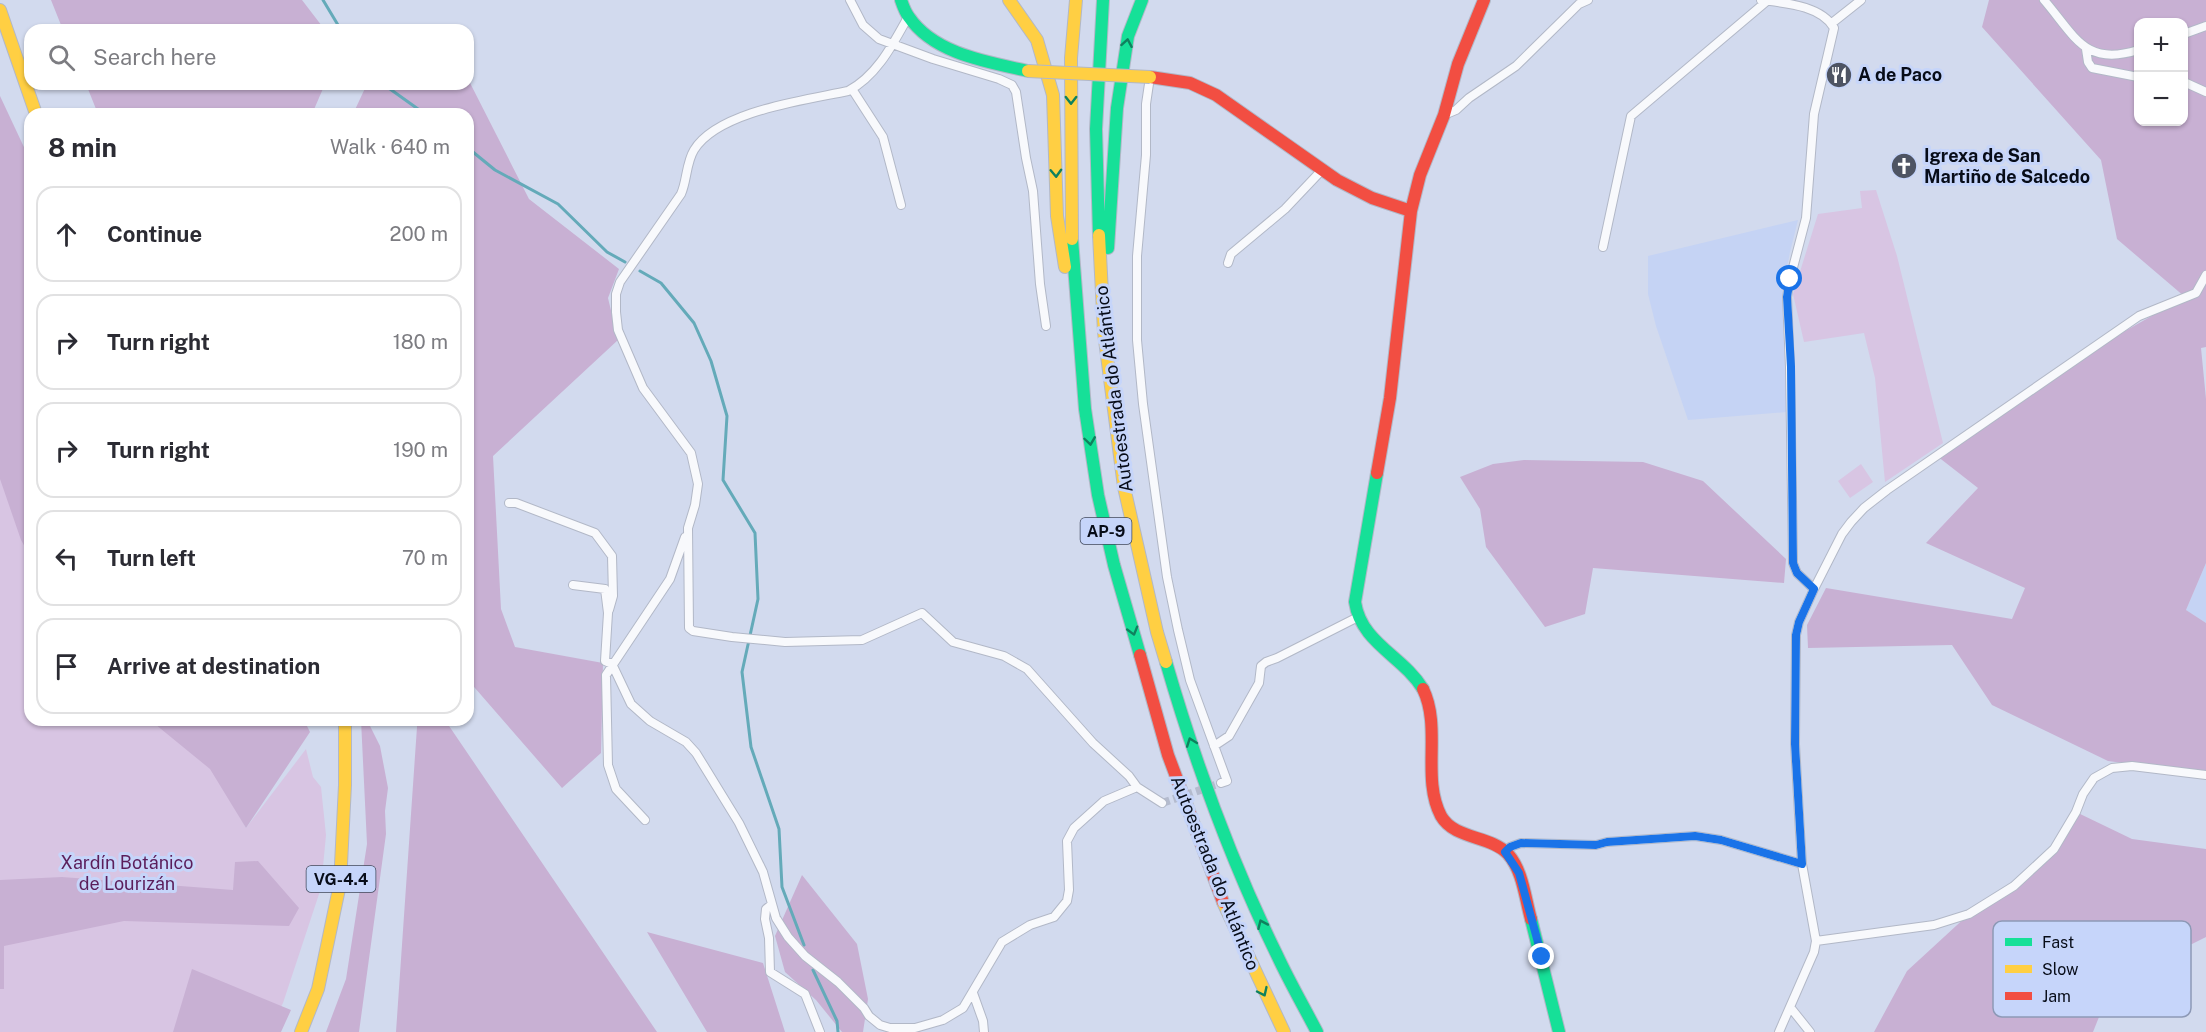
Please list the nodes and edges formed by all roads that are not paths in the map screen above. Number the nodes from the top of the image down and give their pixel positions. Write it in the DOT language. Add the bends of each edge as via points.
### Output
graph roads {
  1 [pos="850,0"];
  2 [pos="901,0"];
  3 [pos="1009,0"];
  4 [pos="1076,0"];
  5 [pos="1103,0"];
  6 [pos="1142,0"];
  7 [pos="1484,0"];
  8 [pos="1588,0"];
  9 [pos="1761,0"];
  10 [pos="2044,0"];
  11 [pos="1767,1"];
  12 [pos="1858,1"];
  13 [pos="0,10"];
  14 [pos="908,17"];
  15 [pos="1832,23"];
  16 [pos="2206,26"];
  17 [pos="2188,33"];
  18 [pos="892,45"];
  19 [pos="2086,49"];
  20 [pos="2134,51"];
  21 [pos="2134,76"];
  22 [pos="1150,77"];
  23 [pos="24,79"];
  24 [pos="2188,84"];
  25 [pos="852,89"];
  26 [pos="28,90"];
  27 [pos="2206,92"];
  28 [pos="34,108"];
  29 [pos="1444,115"];
  30 [pos="1321,171"];
  31 [pos="901,205"];
  32 [pos="1411,211"];
  33 [pos="1603,247"];
  34 [pos="1228,262"];
  35 [pos="2206,275"];
  36 [pos="2196,293"];
  37 [pos="2206,293"];
  38 [pos="1047,326"];
  39 [pos="1104,332"];
  40 [pos="1085,409"];
  41 [pos="509,503"];
  42 [pos="688,528"];
  43 [pos="573,585"];
  44 [pos="1814,589"];
  45 [pos="608,613"];
  46 [pos="1358,617"];
  47 [pos="612,664"];
  48 [pos="345,726"];
  49 [pos="1214,746"];
  50 [pos="2206,775"];
  51 [pos="1221,783"];
  52 [pos="1137,787"];
  53 [pos="1162,803"];
  54 [pos="645,820"];
  55 [pos="1505,852"];
  56 [pos="1802,864"];
  57 [pos="771,904"];
  58 [pos="1816,941"];
  59 [pos="973,993"];
  60 [pos="1791,1007"];
  61 [pos="301,1032"];
  62 [pos="820,1032"];
  63 [pos="984,1032"];
  64 [pos="1284,1032"];
  65 [pos="1317,1032"];
  66 [pos="1559,1032"];
  67 [pos="1779,1032"];
  68 [pos="1810,1032"];
  1 -- 18 [label="street" via="863,25"];
  2 -- 14 [label="main road"];
  3 -- 40 [label="main road, one-way" via="1037,40 1053,95 1057,216"];
  4 -- 40 [label="main road, Autoestrada do Atlántico / AP-9, one-way" via="1071,58 1072,245"];
  5 -- 39 [label="main road, Autoestrada do Atlántico / AP-9" via="1096,140"];
  39 -- 6 [label="main road, one-way" via="1117,108 1128,36"];
  7 -- 29 [label="main road" via="1458,64"];
  8 -- 29 [label="street" via="1579,4 1516,66"];
  9 -- 11 [label="street"];
  10 -- 19 [label="street"];
  11 -- 15 [label="street" via="1806,9"];
  11 -- 33 [label="street" via="1631,116"];
  12 -- 15 [label="street"];
  13 -- 23 [label="main road"];
  14 -- 18 [label="street"];
  14 -- 22 [label="main road, bridge" via="930,39 973,57 1028,71"];
  15 -- 44 [label="street" via="1833,38 1814,114 1806,219 1787,297 1793,563 1797,573"];
  16 -- 17 [label="street"];
  18 -- 25 [label="street" via="875,69"];
  18 -- 38 [label="street" via="999,79 1012,85 1016,92 1033,191"];
  19 -- 20 [label="street" via="2113,55"];
  19 -- 21 [label="street" via="2092,68"];
  22 -- 30 [label="main road" via="1196,85 1232,104"];
  22 -- 49 [label="street" via="1137,256 1137,340 1167,577 1190,680"];
  24 -- 27 [label="street"];
  25 -- 31 [label="street" via="883,137"];
  25 -- 42 [label="street" via="735,118 698,144 681,194 620,282 615,312 629,359 643,388 691,453 698,483"];
  26 -- 28 [label="main road"];
  29 -- 32 [label="main road" via="1420,175"];
  30 -- 32 [label="main road" via="1361,194"];
  30 -- 34 [label="street" via="1231,254"];
  32 -- 46 [label="main road" via="1390,398 1357,585"];
  35 -- 36 [label="street"];
  36 -- 37 [label="street"];
  36 -- 44 [label="street" via="2139,316 1887,490 1864,508 1842,534"];
  65 -- 39 [label="main road, Autoestrada do Atlántico / AP-9, one-way" via="1241,877 1185,727 1157,632 1124,487"];
  40 -- 64 [label="main road, Autoestrada do Atlántico / AP-9, one-way" via="1114,565 1168,755 1229,917"];
  41 -- 45 [label="street" via="595,533 612,556 613,596"];
  42 -- 47 [label="street" via="670,579"];
  42 -- 52 [label="street" via="689,628 693,631 785,642 862,640 922,613 952,642 1004,656 1027,669"];
  43 -- 45 [label="street" via="605,589"];
  44 -- 56 [label="street" via="1796,635 1795,744"];
  45 -- 47 [label="street" via="605,661"];
  46 -- 49 [label="street" via="1261,666 1258,683 1229,736"];
  46 -- 55 [label="main road" via="1370,636 1408,670 1428,696 1436,801 1444,820 1456,831"];
  47 -- 54 [label="street" via="606,675 608,765 616,789"];
  47 -- 57 [label="street" via="631,704 696,753 739,823 763,872"];
  48 -- 61 [label="main road, VG-4.4" via="340,884 318,988"];
  49 -- 51 [label="street" via="1227,781"];
  50 -- 58 [label="street" via="2132,766 2112,768 2094,778 2054,849 2014,886 1968,914 1934,925"];
  52 -- 53 [label="street"];
  52 -- 59 [label="street" via="1104,801 1074,828 1067,841 1067,901 1054,917 1030,925 1002,942"];
  55 -- 56 [label="street" via="1521,843 1596,845 1695,836"];
  55 -- 66 [label="main road" via="1519,873"];
  56 -- 58 [label="street"];
  57 -- 59 [label="street" via="795,945 880,1025 915,1028 943,1020 963,1008"];
  57 -- 62 [label="street" via="765,919 770,938 770,972 805,994"];
  58 -- 60 [label="street"];
  59 -- 63 [label="street"];
  60 -- 67 [label="street"];
  60 -- 68 [label="street"];
}
